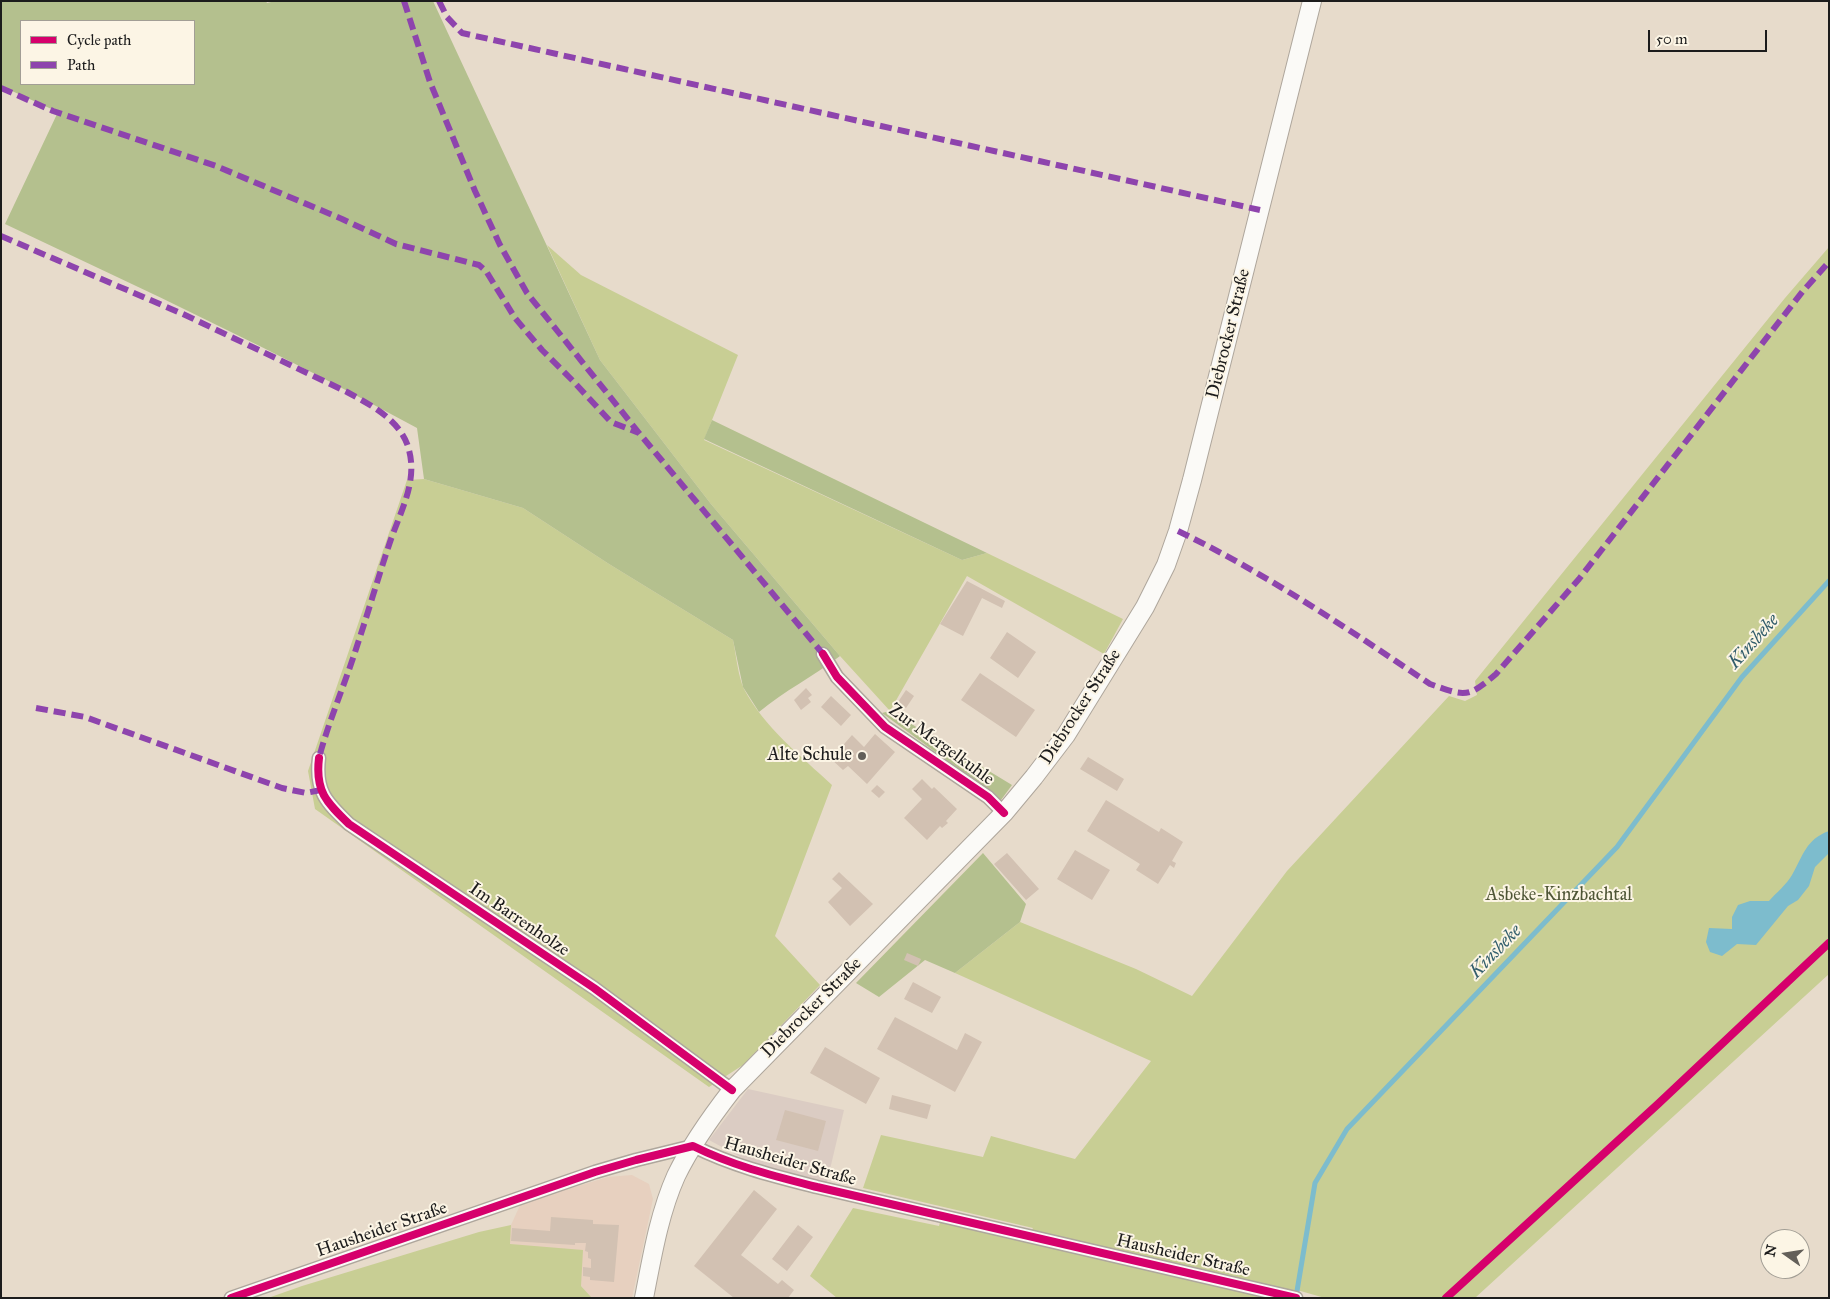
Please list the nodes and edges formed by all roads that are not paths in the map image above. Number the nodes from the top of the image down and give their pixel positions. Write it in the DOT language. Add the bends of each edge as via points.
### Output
graph roads {
  1 [pos="1312,1"];
  2 [pos="823,654"];
  3 [pos="319,758"];
  4 [pos="1004,813"];
  5 [pos="732,1090"];
  6 [pos="693,1146"];
  7 [pos="231,1298"];
  8 [pos="644,1298"];
  9 [pos="1296,1298"];
  1 -- 4 [label="main road, Diebrocker Straße" via="1195,470 1166,565 1066,734"];
  2 -- 4 [label="street, Zur Mergelkuhle" via="837,677 885,727 988,797"];
  3 -- 5 [label="street, Im Barrenholze" via="318,782 325,800 349,824 594,988"];
  4 -- 5 [label="main road, Diebrocker Straße"];
  5 -- 6 [label="main road, Diebrocker Straße"];
  6 -- 7 [label="street, Hausheider Straße" via="595,1172"];
  6 -- 8 [label="main road, Diebrocker Straße" via="666,1203"];
  6 -- 9 [label="street, Hausheider Straße" via="742,1167 798,1182"];
}
